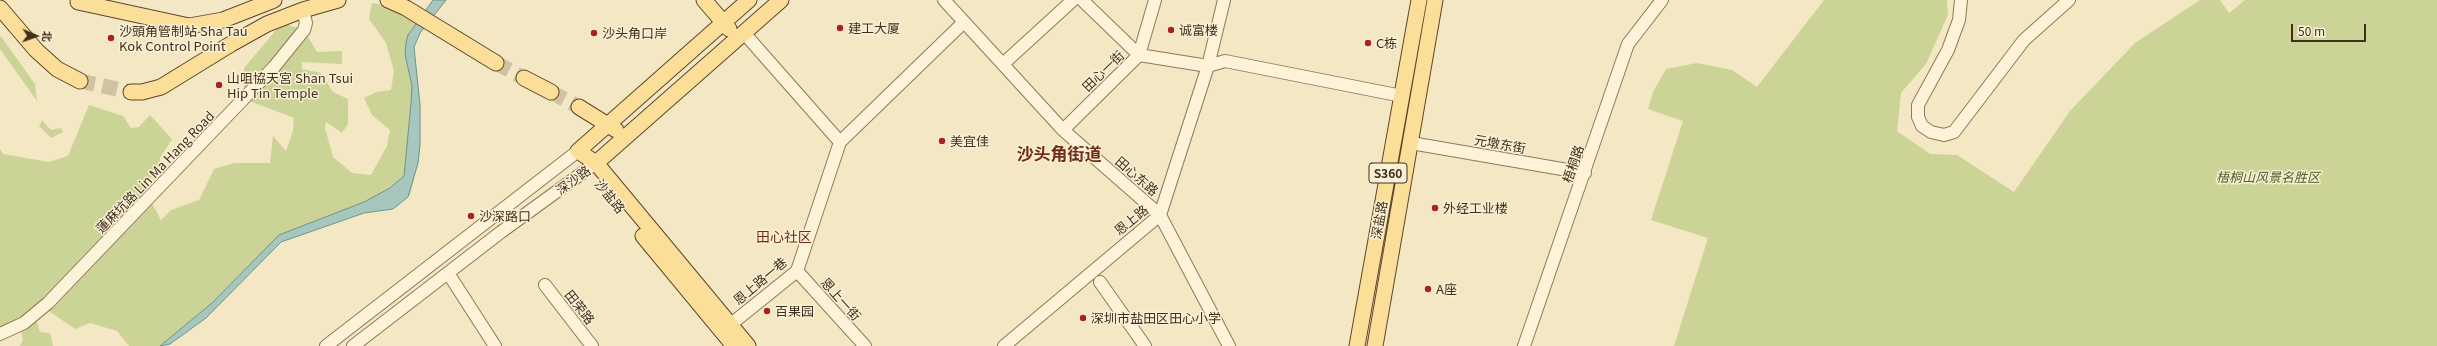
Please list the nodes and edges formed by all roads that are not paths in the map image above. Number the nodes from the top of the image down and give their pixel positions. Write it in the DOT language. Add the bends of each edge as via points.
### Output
graph roads {
  1 [pos="274,0"];
  2 [pos="338,0"];
  3 [pos="388,0"];
  4 [pos="704,0"];
  5 [pos="749,0"];
  6 [pos="781,0"];
  7 [pos="944,0"];
  8 [pos="1073,0"];
  9 [pos="1082,0"];
  10 [pos="1155,0"];
  11 [pos="1224,0"];
  12 [pos="1419,0"];
  13 [pos="1435,0"];
  14 [pos="1662,0"];
  15 [pos="1961,0"];
  16 [pos="2069,0"];
  17 [pos="78,2"];
  18 [pos="0,8"];
  19 [pos="302,10"];
  20 [pos="964,22"];
  21 [pos="723,23"];
  22 [pos="744,33"];
  23 [pos="1139,55"];
  24 [pos="496,63"];
  25 [pos="1003,64"];
  26 [pos="1208,66"];
  27 [pos="524,78"];
  28 [pos="80,81"];
  29 [pos="131,92"];
  30 [pos="552,92"];
  31 [pos="1402,96"];
  32 [pos="579,107"];
  33 [pos="609,124"];
  34 [pos="1063,130"];
  35 [pos="1394,140"];
  36 [pos="621,142"];
  37 [pos="840,142"];
  38 [pos="1411,143"];
  39 [pos="578,151"];
  40 [pos="592,166"];
  41 [pos="1585,173"];
  42 [pos="1160,215"];
  43 [pos="797,271"];
  44 [pos="448,273"];
  45 [pos="1100,282"];
  46 [pos="545,285"];
  47 [pos="356,323"];
  48 [pos="730,325"];
  49 [pos="0,334"];
  50 [pos="367,342"];
  51 [pos="326,346"];
  52 [pos="353,346"];
  53 [pos="495,346"];
  54 [pos="592,346"];
  55 [pos="734,346"];
  56 [pos="748,346"];
  57 [pos="865,346"];
  58 [pos="1004,346"];
  59 [pos="1145,346"];
  60 [pos="1229,346"];
  61 [pos="1357,346"];
  62 [pos="1375,346"];
  63 [pos="1524,346"];
  1 -- 17 [label="main road" via="223,20 189,26"];
  2 -- 19 [label="main road"];
  3 -- 24 [label="main road" via="406,8"];
  4 -- 21 [label="main road"];
  5 -- 21 [label="main road, 深沙路"];
  6 -- 22 [label="main road, 深沙路"];
  7 -- 20 [label="street, 田心东路"];
  8 -- 25 [label="street"];
  9 -- 23 [label="street"];
  10 -- 23 [label="street, 田心一街"];
  11 -- 26 [label="street, 恩上路"];
  12 -- 31 [label="main road, 深盐路 / S360"];
  13 -- 38 [label="main road, 深盐路 / S360"];
  14 -- 41 [label="street, 梧桐路" via="1628,44"];
  15 -- 16 [label="street" via="1959,20 1948,50 1918,105 1918,117 1922,126 1931,132 1944,135 1954,132 2024,40"];
  18 -- 28 [label="main road" via="36,50 57,69"];
  19 -- 29 [label="main road" via="247,34 161,87"];
  19 -- 49 [label="street, 蓮麻坑路 Lin Ma Hang Road" via="306,23 304,30 274,67 48,303 24,323"];
  20 -- 25 [label="street, 田心东路"];
  20 -- 37 [label="street, 恩上路一巷"];
  21 -- 22 [label="main road" via="734,32"];
  21 -- 33 [label="main road, 深沙路"];
  22 -- 36 [label="main road, 深沙路"];
  22 -- 37 [label="street"];
  23 -- 26 [label="street"];
  23 -- 34 [label="street, 田心一街"];
  25 -- 34 [label="street, 田心东路"];
  26 -- 31 [label="street" via="1225,61"];
  26 -- 42 [label="street, 恩上路"];
  27 -- 30 [label="main road"];
  31 -- 35 [label="main road, 深盐路 / S360"];
  32 -- 33 [label="main road"];
  33 -- 36 [label="main road" via="617,131"];
  33 -- 39 [label="main road, 深沙路"];
  34 -- 42 [label="street, 田心东路"];
  35 -- 38 [label="main road"];
  35 -- 61 [label="main road, 深盐路 / S360"];
  36 -- 40 [label="main road, 深沙路"];
  37 -- 43 [label="street, 恩上路一巷"];
  38 -- 41 [label="street, 元墩东街"];
  38 -- 62 [label="main road, 深盐路 / S360"];
  39 -- 40 [label="main road, 沙盐路"];
  39 -- 47 [label="street, 深沙路"];
  40 -- 44 [label="street, 深沙路"];
  40 -- 48 [label="main road, 沙盐路"];
  40 -- 55 [label="main road, 沙盐路"];
  41 -- 63 [label="street, 梧桐路"];
  42 -- 58 [label="street, 恩上路"];
  42 -- 60 [label="street, 田心东路"];
  43 -- 48 [label="street, 恩上路一巷"];
  43 -- 57 [label="street, 恩上一街"];
  44 -- 50 [label="street, 深沙路"];
  44 -- 53 [label="street"];
  45 -- 59 [label="street"];
  46 -- 54 [label="street, 田荣路"];
  47 -- 50 [label="street"];
  47 -- 51 [label="street, 深沙路"];
  48 -- 56 [label="main road, 沙盐路"];
  50 -- 52 [label="street, 深沙路"];
}
